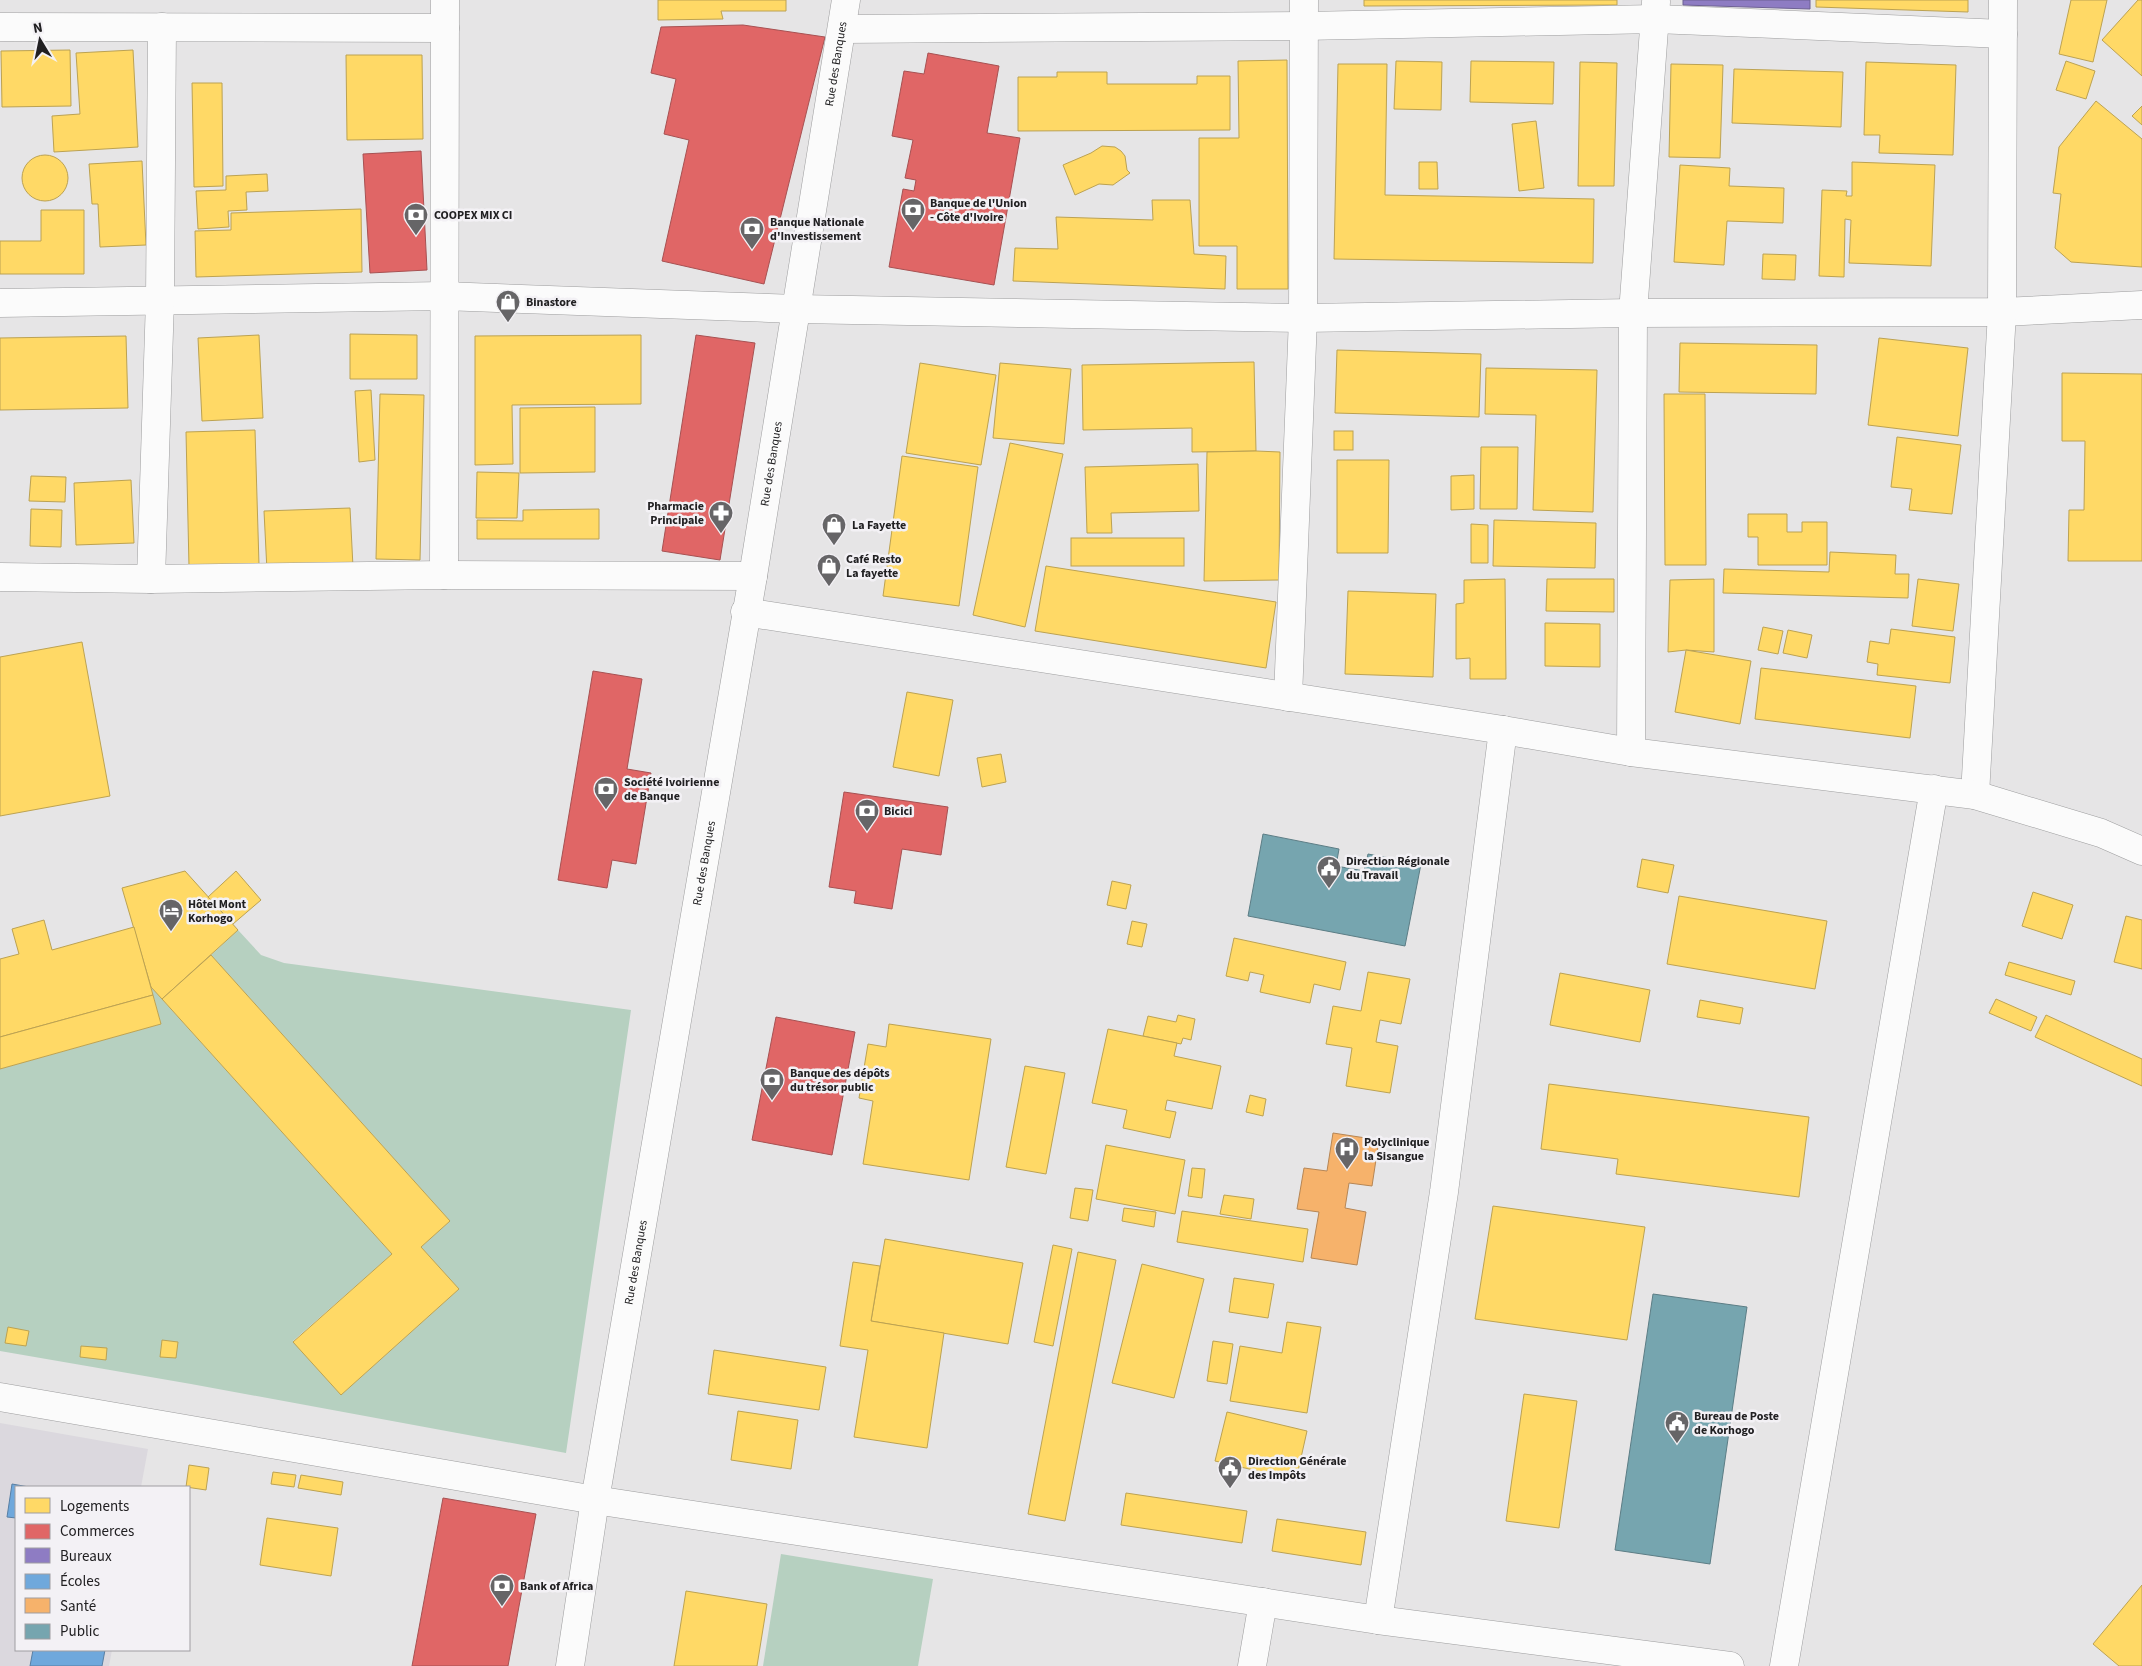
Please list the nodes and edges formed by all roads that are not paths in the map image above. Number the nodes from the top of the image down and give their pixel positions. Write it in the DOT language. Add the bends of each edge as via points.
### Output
graph roads {
  1 [pos="446,0"];
  2 [pos="846,0"];
  3 [pos="2003,0"];
  4 [pos="1656,9"];
  5 [pos="1304,13"];
  6 [pos="0,27"];
  7 [pos="162,27"];
  8 [pos="445,28"];
  9 [pos="842,29"];
  10 [pos="2003,34"];
  11 [pos="443,296"];
  12 [pos="160,300"];
  13 [pos="0,304"];
  14 [pos="2142,305"];
  15 [pos="797,309"];
  16 [pos="2002,312"];
  17 [pos="1633,314"];
  18 [pos="1303,318"];
  19 [pos="444,575"];
  20 [pos="753,576"];
  21 [pos="0,577"];
  22 [pos="151,579"];
  23 [pos="745,612"];
  24 [pos="1288,697"];
  25 [pos="1503,730"];
  26 [pos="1630,752"];
  27 [pos="1934,790"];
  28 [pos="1975,795"];
  29 [pos="2142,851"];
  30 [pos="0,1397"];
  31 [pos="595,1500"];
  32 [pos="1263,1602"];
  33 [pos="1378,1620"];
  34 [pos="570,1666"];
  35 [pos="1252,1666"];
  36 [pos="1730,1666"];
  37 [pos="1784,1666"];
  1 -- 8 [label="street"];
  2 -- 9 [label="street, Rue des Banques"];
  3 -- 10 [label="street"];
  4 -- 5 [label="street"];
  4 -- 10 [label="street"];
  4 -- 17 [label="street"];
  5 -- 9 [label="street"];
  5 -- 18 [label="street"];
  6 -- 7 [label="street"];
  7 -- 8 [label="street"];
  7 -- 12 [label="street"];
  8 -- 11 [label="street"];
  9 -- 15 [label="street, Rue des Banques"];
  10 -- 16 [label="street"];
  11 -- 12 [label="street"];
  11 -- 15 [label="street"];
  11 -- 19 [label="street"];
  12 -- 13 [label="street"];
  12 -- 22 [label="street"];
  14 -- 16 [label="street"];
  15 -- 18 [label="street"];
  15 -- 20 [label="street, Rue des Banques"];
  16 -- 17 [label="street"];
  16 -- 28 [label="street"];
  17 -- 18 [label="street"];
  17 -- 26 [label="street"];
  18 -- 24 [label="street"];
  19 -- 20 [label="street"];
  19 -- 22 [label="street"];
  20 -- 23 [label="street, Rue des Banques"];
  21 -- 22 [label="street"];
  23 -- 24 [label="street"];
  23 -- 31 [label="street, Rue des Banques"];
  24 -- 25 [label="street"];
  25 -- 26 [label="street"];
  25 -- 33 [label="street" via="1444,1192"];
  26 -- 27 [label="street"];
  27 -- 28 [label="street"];
  27 -- 37 [label="street"];
  28 -- 29 [label="street" via="2101,833"];
  30 -- 31 [label="street"];
  31 -- 32 [label="street"];
  31 -- 34 [label="street, Rue des Banques"];
  32 -- 33 [label="street"];
  32 -- 35 [label="street"];
  33 -- 36 [label="street"];
}
